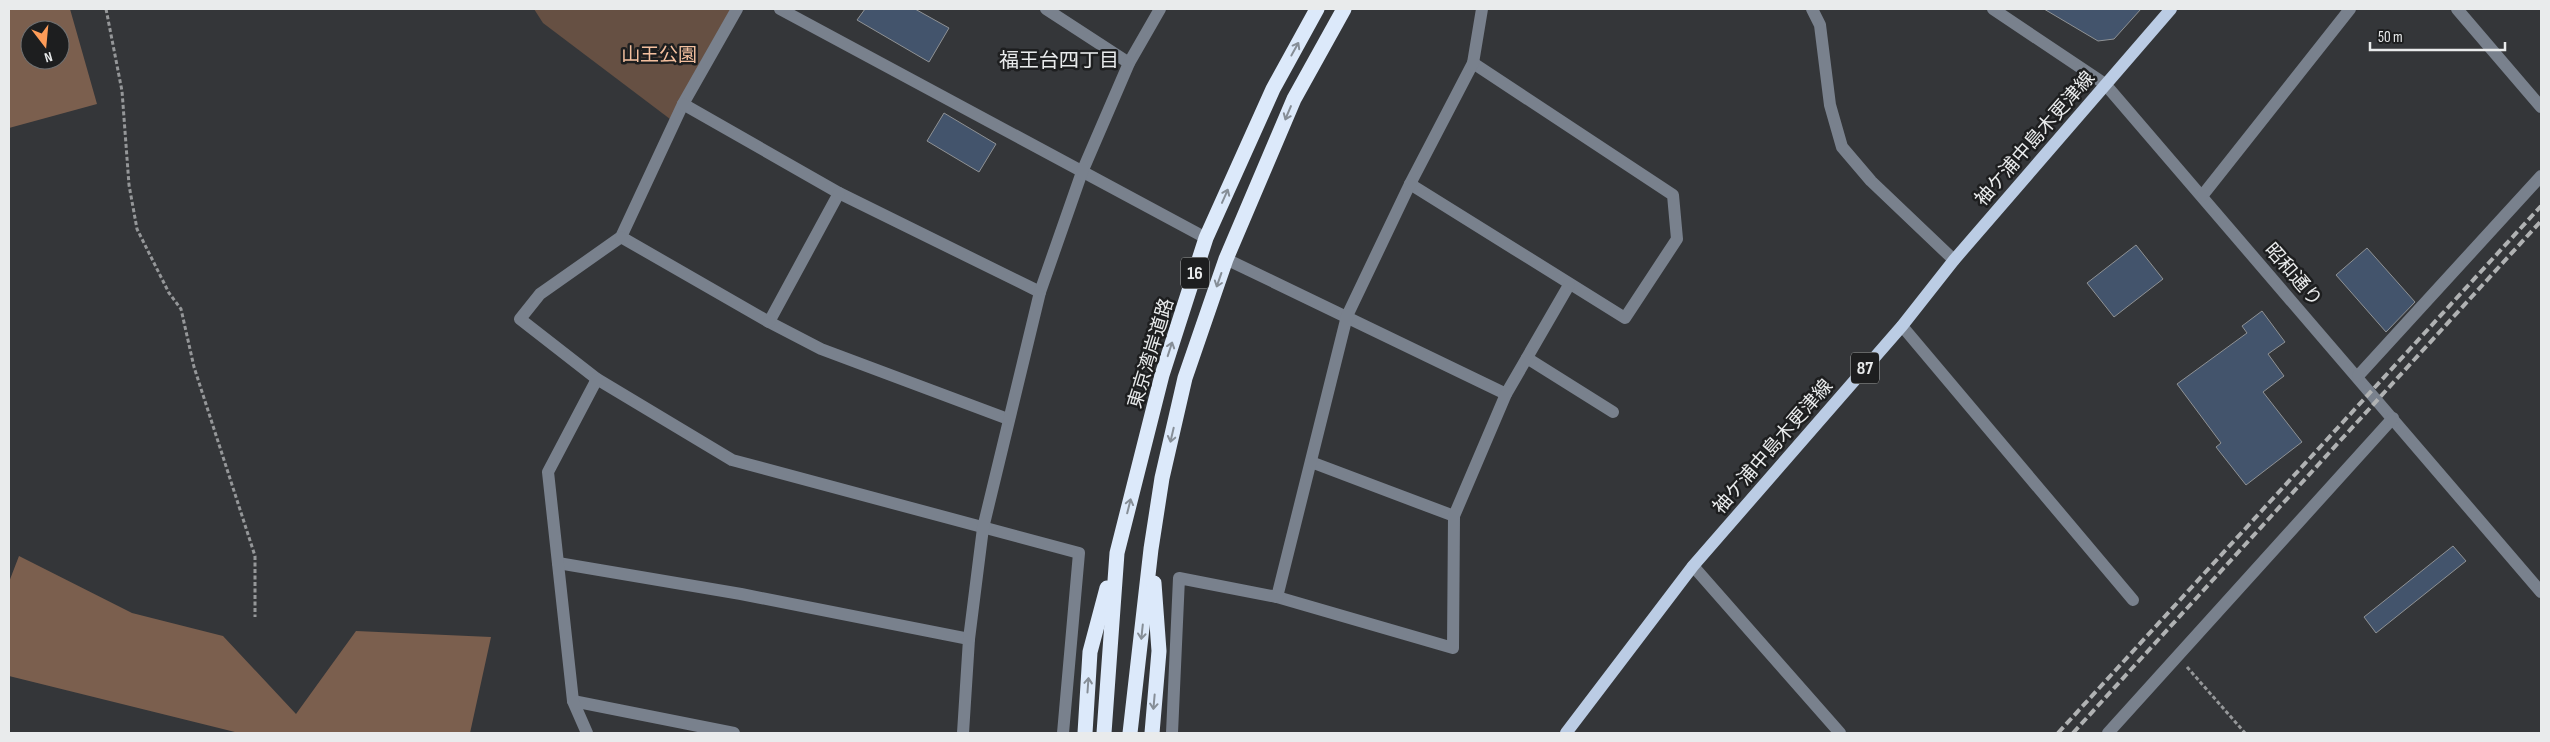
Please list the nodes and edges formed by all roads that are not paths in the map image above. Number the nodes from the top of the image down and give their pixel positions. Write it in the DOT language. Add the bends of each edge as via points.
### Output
graph roads {
  1 [pos="737,9"];
  2 [pos="780,9"];
  3 [pos="1046,9"];
  4 [pos="1160,9"];
  5 [pos="1317,9"];
  6 [pos="1344,9"];
  7 [pos="1482,9"];
  8 [pos="1812,9"];
  9 [pos="1993,9"];
  10 [pos="2171,9"];
  11 [pos="2350,9"];
  12 [pos="2457,9"];
  13 [pos="1130,63"];
  14 [pos="1473,63"];
  15 [pos="2105,84"];
  16 [pos="683,104"];
  17 [pos="2541,107"];
  18 [pos="1082,172"];
  19 [pos="2541,176"];
  20 [pos="1410,184"];
  21 [pos="839,193"];
  22 [pos="2202,196"];
  23 [pos="621,236"];
  24 [pos="1206,238"];
  25 [pos="1226,260"];
  26 [pos="1954,260"];
  27 [pos="1569,285"];
  28 [pos="1040,292"];
  29 [pos="1347,316"];
  30 [pos="769,322"];
  31 [pos="1902,326"];
  32 [pos="1527,358"];
  33 [pos="2358,376"];
  34 [pos="598,379"];
  35 [pos="1506,394"];
  36 [pos="1613,412"];
  37 [pos="2393,418"];
  38 [pos="1008,419"];
  39 [pos="1311,462"];
  40 [pos="1454,516"];
  41 [pos="983,528"];
  42 [pos="1151,549"];
  43 [pos="1117,553"];
  44 [pos="558,563"];
  45 [pos="1693,566"];
  46 [pos="2541,592"];
  47 [pos="1277,598"];
  48 [pos="2133,600"];
  49 [pos="969,639"];
  50 [pos="573,702"];
  51 [pos="587,733"];
  52 [pos="734,733"];
  53 [pos="963,733"];
  54 [pos="1063,733"];
  55 [pos="1085,733"];
  56 [pos="1104,733"];
  57 [pos="1130,733"];
  58 [pos="1152,733"];
  59 [pos="1172,733"];
  60 [pos="1566,733"];
  61 [pos="1840,733"];
  62 [pos="2108,733"];
  1 -- 16 [label="street"];
  2 -- 18 [label="street"];
  3 -- 13 [label="street"];
  4 -- 13 [label="street"];
  24 -- 5 [label="highway, 東京湾岸道路 / 16, one-way" via="1273,89"];
  6 -- 25 [label="highway, 16, one-way" via="1294,99"];
  7 -- 14 [label="street"];
  8 -- 26 [label="street" via="1820,25 1830,105 1842,147 1871,182"];
  9 -- 15 [label="street, 昭和通り"];
  10 -- 15 [label="main road, 袖ケ浦中島木更津線 / 87"];
  11 -- 22 [label="street"];
  12 -- 17 [label="street"];
  13 -- 18 [label="street"];
  14 -- 20 [label="street"];
  14 -- 27 [label="street" via="1673,194 1677,240 1625,318"];
  15 -- 22 [label="street, 昭和通り"];
  15 -- 26 [label="main road, 袖ケ浦中島木更津線 / 87"];
  16 -- 21 [label="street"];
  16 -- 23 [label="street"];
  18 -- 24 [label="street"];
  18 -- 28 [label="street"];
  19 -- 33 [label="street"];
  20 -- 27 [label="street"];
  20 -- 29 [label="street"];
  21 -- 28 [label="street"];
  21 -- 30 [label="street"];
  22 -- 33 [label="street, 昭和通り"];
  23 -- 30 [label="street"];
  23 -- 34 [label="street" via="540,294 520,319"];
  43 -- 24 [label="highway, 東京湾岸道路 / 16, one-way" via="1162,374"];
  25 -- 29 [label="street"];
  25 -- 42 [label="highway, 16, one-way" via="1185,378 1162,478"];
  26 -- 31 [label="main road, 袖ケ浦中島木更津線 / 87"];
  27 -- 32 [label="street"];
  28 -- 38 [label="street"];
  29 -- 35 [label="street"];
  29 -- 39 [label="street"];
  30 -- 38 [label="street" via="821,349"];
  31 -- 45 [label="main road, 袖ケ浦中島木更津線 / 87"];
  31 -- 48 [label="street"];
  32 -- 35 [label="street"];
  32 -- 36 [label="street"];
  33 -- 37 [label="street, 昭和通り"];
  34 -- 41 [label="street" via="732,460"];
  34 -- 44 [label="street" via="548,472"];
  35 -- 40 [label="street"];
  37 -- 46 [label="street, 昭和通り"];
  37 -- 62 [label="street"];
  38 -- 41 [label="street"];
  39 -- 40 [label="street"];
  39 -- 47 [label="street"];
  40 -- 47 [label="street" via="1453,648"];
  41 -- 49 [label="street"];
  41 -- 54 [label="street" via="1079,553"];
  42 -- 57 [label="highway, 16, one-way"];
  42 -- 58 [label="highway, 16, one-way" via="1159,651"];
  55 -- 43 [label="highway, 16, one-way" via="1090,652"];
  43 -- 56 [label="highway, 東京湾岸道路 / 16"];
  44 -- 49 [label="street" via="741,594"];
  44 -- 50 [label="street"];
  45 -- 60 [label="main road, 袖ケ浦中島木更津線 / 87"];
  45 -- 61 [label="street"];
  47 -- 59 [label="street" via="1180,578"];
  49 -- 53 [label="street"];
  50 -- 51 [label="street"];
  50 -- 52 [label="street"];
}
